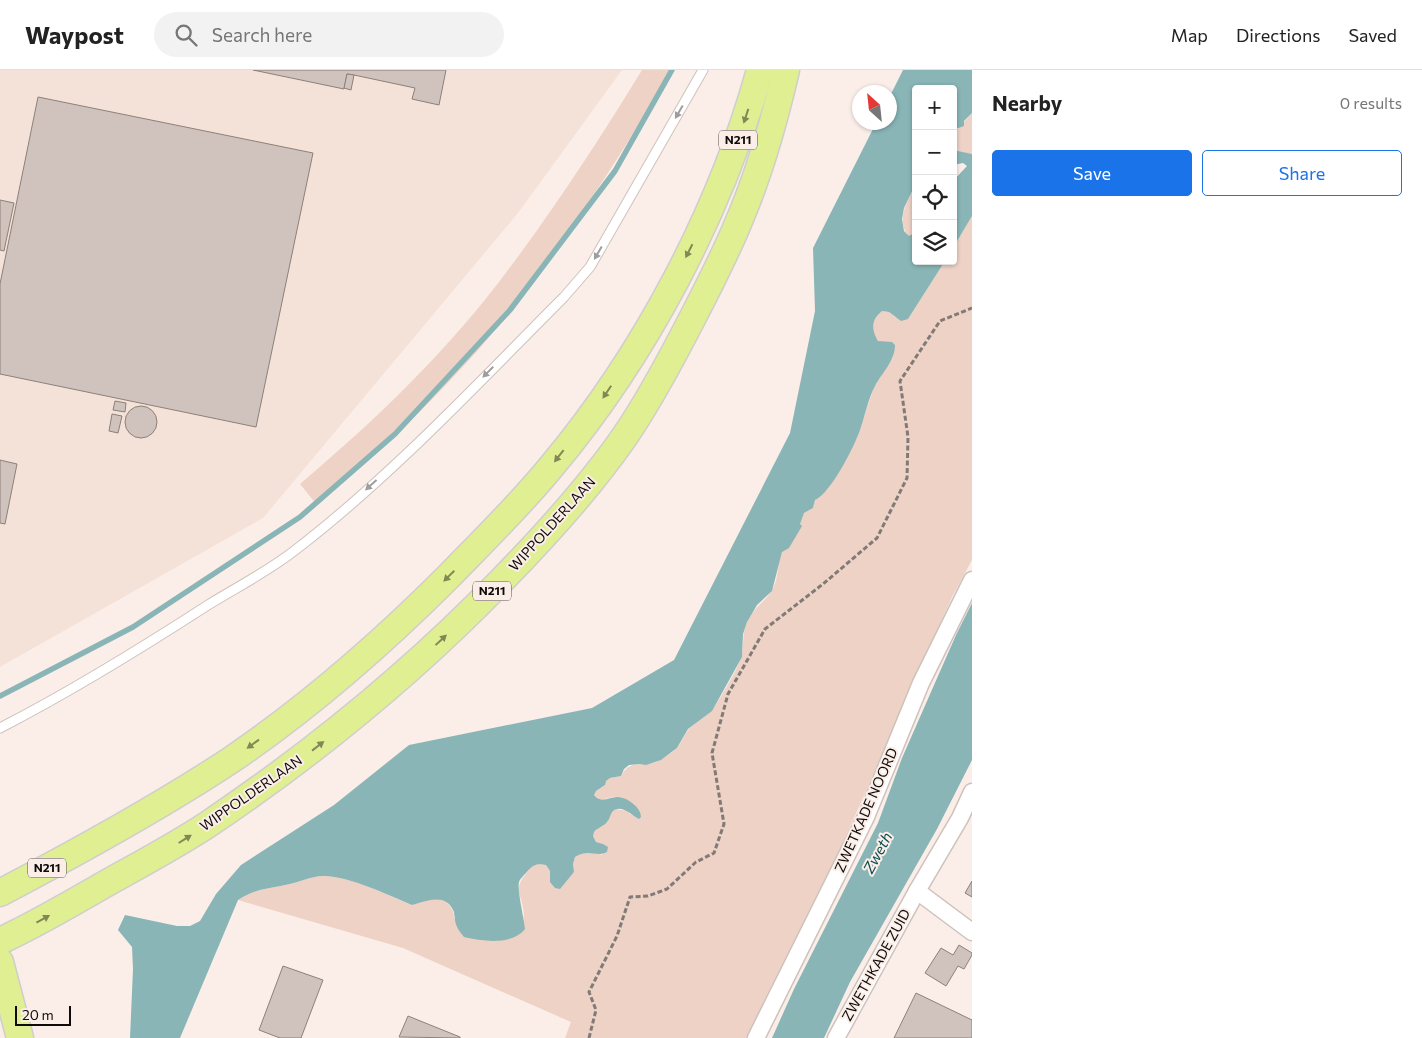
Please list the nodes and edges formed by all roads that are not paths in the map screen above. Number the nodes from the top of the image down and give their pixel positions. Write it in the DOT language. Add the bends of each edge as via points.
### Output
graph roads {
  1 [pos="703,70"];
  2 [pos="760,70"];
  3 [pos="786,70"];
  4 [pos="972,580"];
  5 [pos="0,728"];
  6 [pos="972,792"];
  7 [pos="917,891"];
  8 [pos="0,893"];
  9 [pos="972,932"];
  10 [pos="0,941"];
  11 [pos="0,962"];
  12 [pos="20,1038"];
  13 [pos="756,1038"];
  14 [pos="836,1038"];
  1 -- 5 [label="lane, one-way" via="590,267 564,297 393,466 282,560 100,674"];
  2 -- 8 [label="main road, N211, one-way" via="741,132 711,208 662,303 589,418 503,522 404,621 279,725 181,792"];
  10 -- 3 [label="main road, WIPPOLDERLAAN / N211, one-way" via="172,847 314,749 426,655 548,532 626,435 681,340 739,222 758,174"];
  4 -- 13 [label="street, ZWETKADE NOORD" via="921,683 866,817"];
  6 -- 7 [label="street, ZWETHKADE ZUID"];
  7 -- 9 [label="street, ZWETHKADE ZUID"];
  7 -- 14 [label="street, ZWETHKADE ZUID"];
  11 -- 12 [label="main road"];
}
